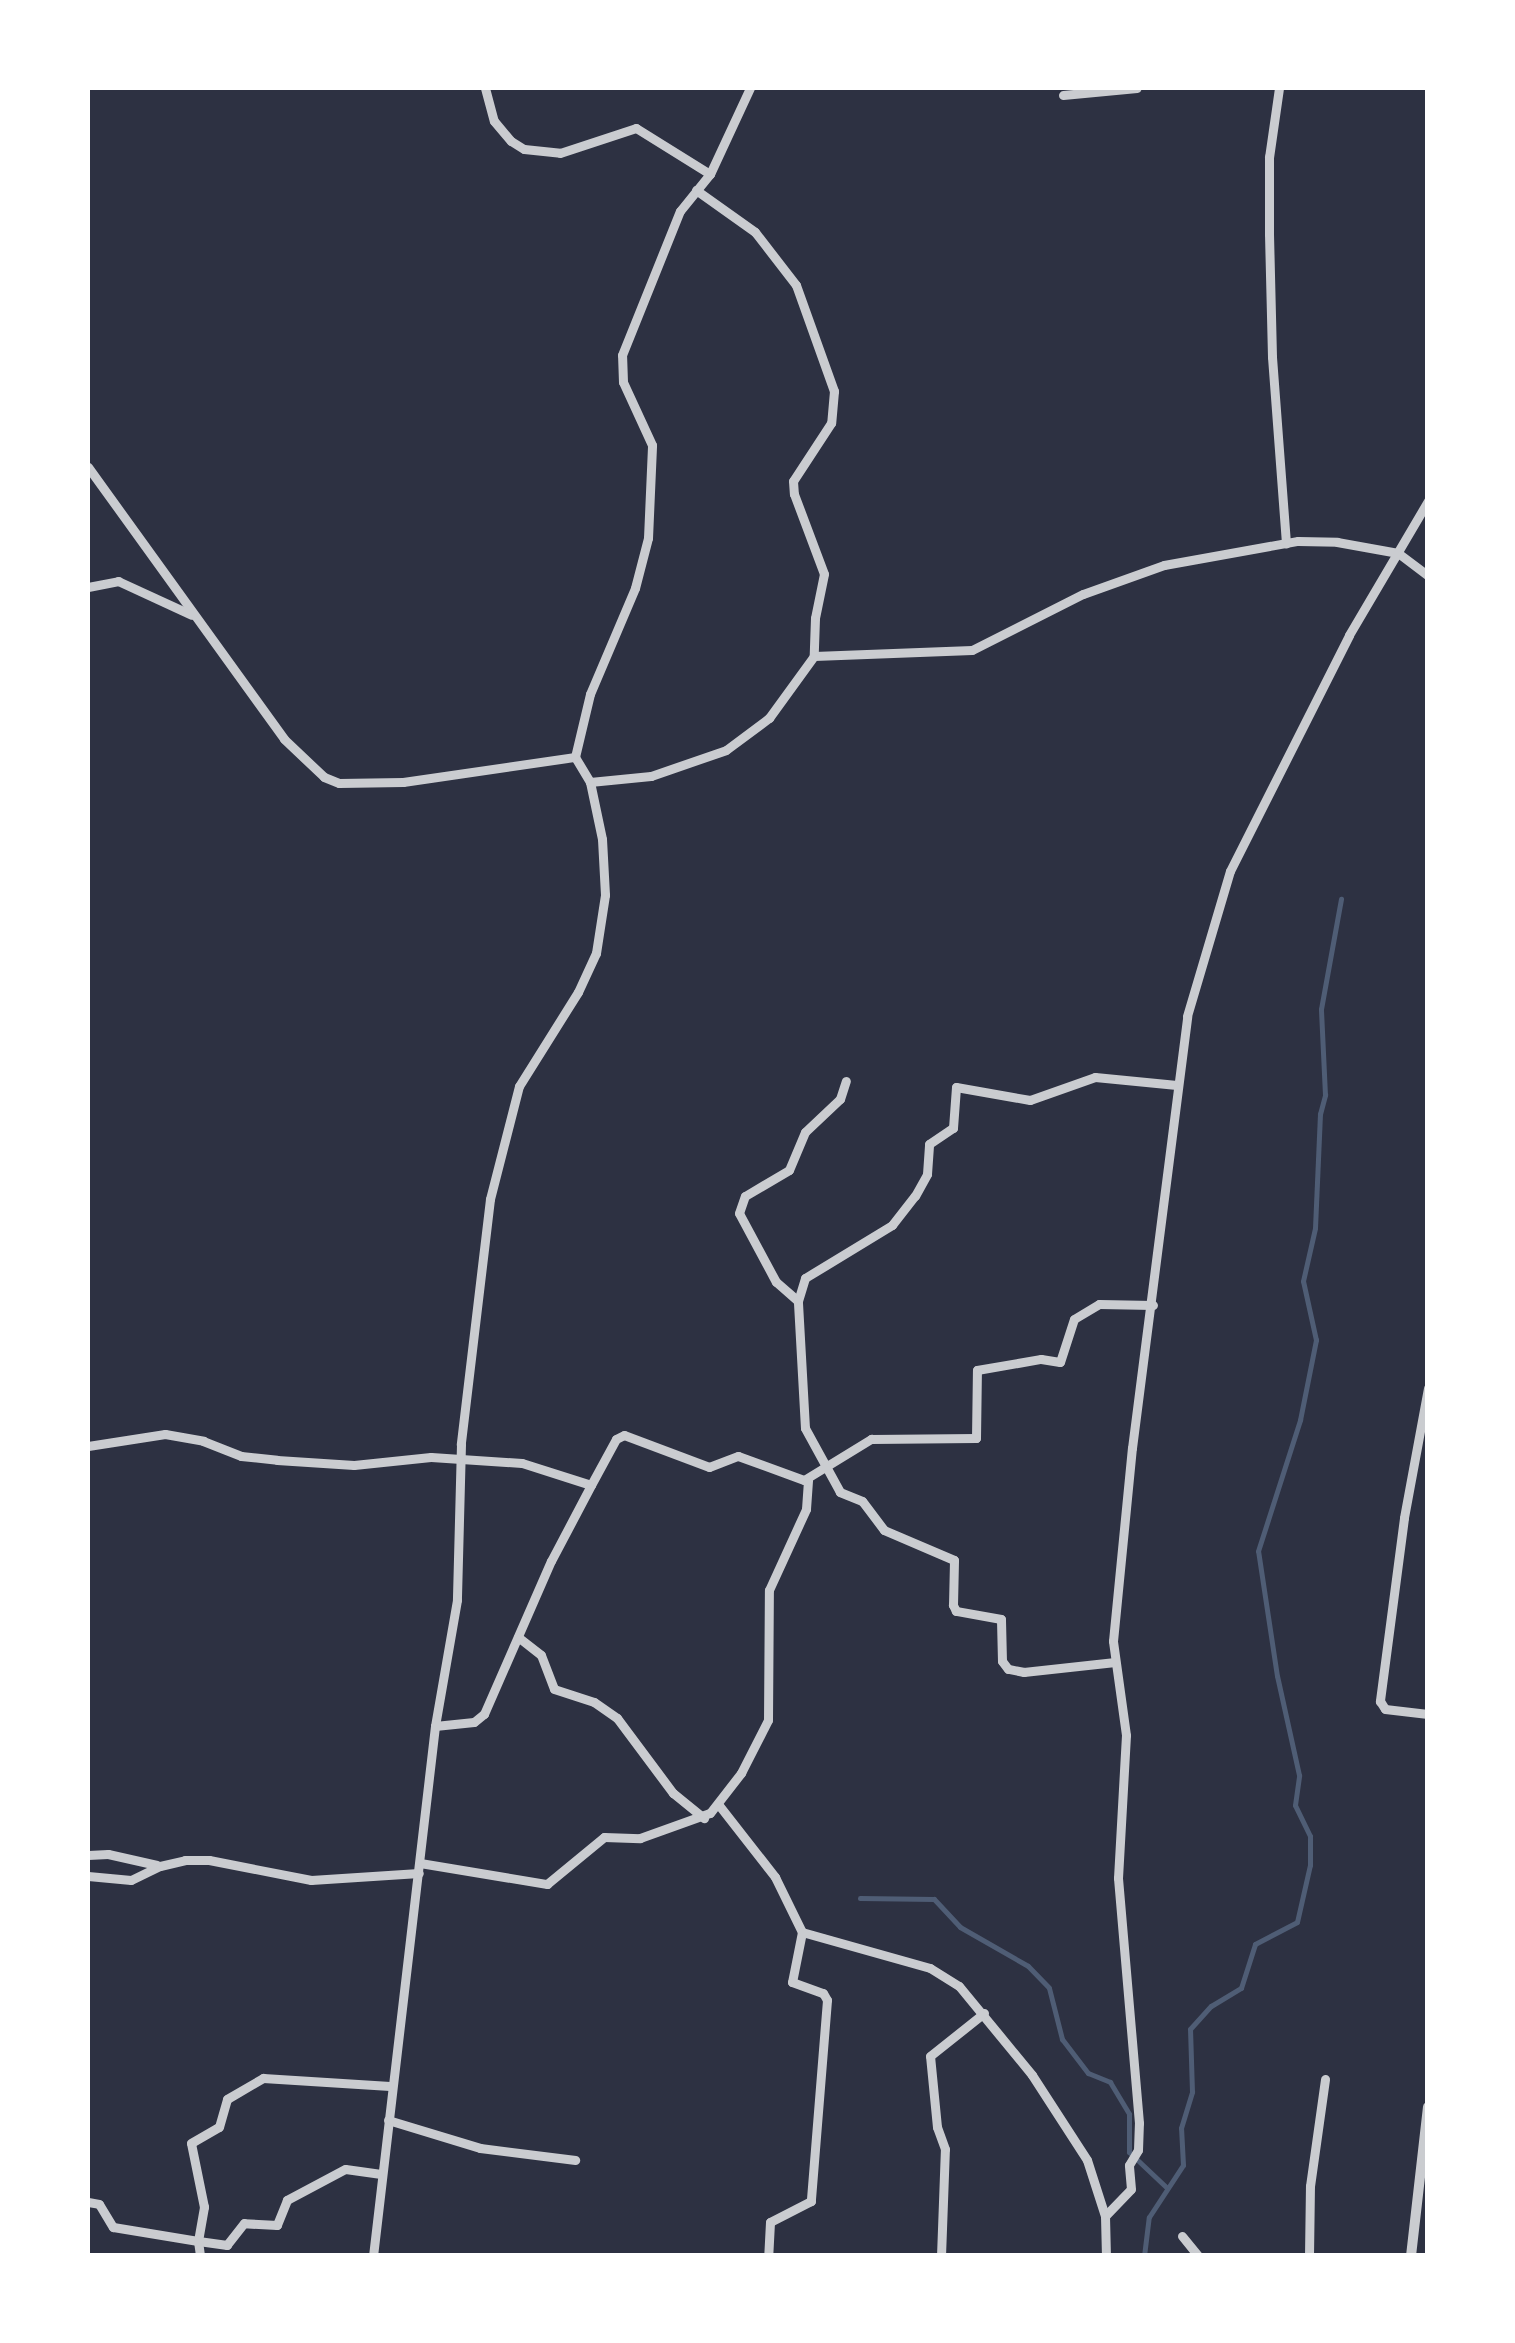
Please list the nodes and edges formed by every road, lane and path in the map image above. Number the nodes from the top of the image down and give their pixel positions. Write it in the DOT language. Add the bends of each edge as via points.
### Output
graph roads {
  1 [pos="485,88"];
  2 [pos="750,88"];
  3 [pos="1137,88"];
  4 [pos="1278,88"];
  5 [pos="1063,95"];
  6 [pos="710,174"];
  7 [pos="696,190"];
  8 [pos="88,467"];
  9 [pos="1428,501"];
  10 [pos="1286,544"];
  11 [pos="1398,553"];
  12 [pos="1428,576"];
  13 [pos="88,587"];
  14 [pos="194,616"];
  15 [pos="814,656"];
  16 [pos="576,757"];
  17 [pos="590,782"];
  18 [pos="846,1080"];
  19 [pos="1177,1085"];
  20 [pos="798,1301"];
  21 [pos="1153,1305"];
  22 [pos="1428,1388"];
  23 [pos="88,1446"];
  24 [pos="1422,1450"];
  25 [pos="460,1457"];
  26 [pos="825,1464"];
  27 [pos="808,1480"];
  28 [pos="591,1486"];
  29 [pos="518,1636"];
  30 [pos="1115,1662"];
  31 [pos="1428,1714"];
  32 [pos="436,1726"];
  33 [pos="718,1804"];
  34 [pos="704,1818"];
  35 [pos="88,1855"];
  36 [pos="160,1866"];
  37 [pos="419,1868"];
  38 [pos="88,1876"];
  39 [pos="802,1932"];
  40 [pos="984,2013"];
  41 [pos="1324,2078"];
  42 [pos="390,2086"];
  43 [pos="1428,2107"];
  44 [pos="388,2120"];
  45 [pos="576,2160"];
  46 [pos="382,2174"];
  47 [pos="88,2202"];
  48 [pos="1105,2216"];
  49 [pos="1182,2236"];
  50 [pos="198,2241"];
  51 [pos="200,2256"];
  52 [pos="373,2256"];
  53 [pos="768,2256"];
  54 [pos="940,2256"];
  55 [pos="1106,2256"];
  56 [pos="1198,2256"];
  57 [pos="1308,2256"];
  58 [pos="1412,2256"];
  1 -- 6 [label="street" via="502,132 524,149 560,153 636,128"];
  2 -- 6 [label="street"];
  3 -- 5 [label="street"];
  4 -- 10 [label="street" via="1269,234"];
  6 -- 7 [label="street"];
  7 -- 15 [label="street" via="755,232 796,285 834,391 831,423 794,481 824,574"];
  7 -- 16 [label="street" via="680,211 622,355 623,382 652,446 650,512 635,588 590,694"];
  8 -- 14 [label="street"];
  9 -- 11 [label="street"];
  10 -- 11 [label="street" via="1338,542"];
  10 -- 15 [label="street" via="1159,567 1083,594 972,650"];
  11 -- 12 [label="street"];
  11 -- 19 [label="street" via="1348,636 1230,871 1187,1016"];
  13 -- 14 [label="street" via="118,581"];
  14 -- 16 [label="street" via="297,755 338,783 403,782"];
  15 -- 17 [label="street" via="769,718 726,750 651,776"];
  16 -- 17 [label="street"];
  17 -- 25 [label="street" via="604,855 601,932 590,970 515,1097 490,1198"];
  18 -- 20 [label="street" via="840,1099 808,1127 788,1170 744,1196 739,1213 776,1282"];
  19 -- 20 [label="street" via="1095,1077 1030,1100 956,1086 952,1128 929,1144 927,1174 906,1208 892,1225 805,1278"];
  19 -- 21 [label="street"];
  20 -- 26 [label="street" via="804,1422"];
  21 -- 26 [label="street" via="1099,1304 1074,1319 1060,1362 1041,1358 976,1370 976,1438 876,1438"];
  21 -- 30 [label="street" via="1132,1448"];
  22 -- 24 [label="street"];
  23 -- 25 [label="street" via="165,1434 277,1460 354,1465"];
  24 -- 31 [label="street" via="1380,1701 1384,1709"];
  25 -- 28 [label="street" via="536,1466"];
  25 -- 32 [label="street" via="457,1600"];
  26 -- 27 [label="street"];
  26 -- 30 [label="street" via="840,1492 862,1501 880,1528 954,1560 953,1605 956,1611 998,1616 1008,1669"];
  27 -- 28 [label="street" via="738,1456 709,1468 624,1435 616,1438"];
  27 -- 33 [label="street" via="806,1509 770,1590 768,1720"];
  28 -- 29 [label="street"];
  29 -- 32 [label="street" via="484,1714 474,1722"];
  29 -- 34 [label="street" via="541,1655 554,1689 617,1718 673,1792"];
  30 -- 48 [label="street" via="1126,1736 1118,1864 1139,2116 1130,2193"];
  32 -- 37 [label="street"];
  33 -- 34 [label="street"];
  33 -- 39 [label="street" via="776,1877"];
  34 -- 37 [label="street" via="640,1838 604,1837 548,1884"];
  35 -- 36 [label="street"];
  36 -- 37 [label="street" via="209,1860 311,1880"];
  36 -- 38 [label="street" via="131,1880"];
  37 -- 42 [label="street"];
  39 -- 40 [label="street" via="930,1968"];
  39 -- 53 [label="street" via="792,1982 828,2000 811,2201 770,2222"];
  40 -- 48 [label="street" via="1087,2160"];
  40 -- 54 [label="street" via="930,2056 945,2149"];
  41 -- 57 [label="street"];
  42 -- 44 [label="street"];
  42 -- 50 [label="street" via="259,2078 228,2099 218,2127 192,2143 204,2207"];
  43 -- 58 [label="street"];
  44 -- 45 [label="street" via="480,2148"];
  44 -- 46 [label="street"];
  46 -- 50 [label="street" via="345,2169 287,2200 277,2224 244,2223 227,2245"];
  46 -- 52 [label="street"];
  47 -- 50 [label="street" via="99,2204 113,2227"];
  48 -- 55 [label="street"];
  49 -- 56 [label="street"];
  50 -- 51 [label="street"];
}
